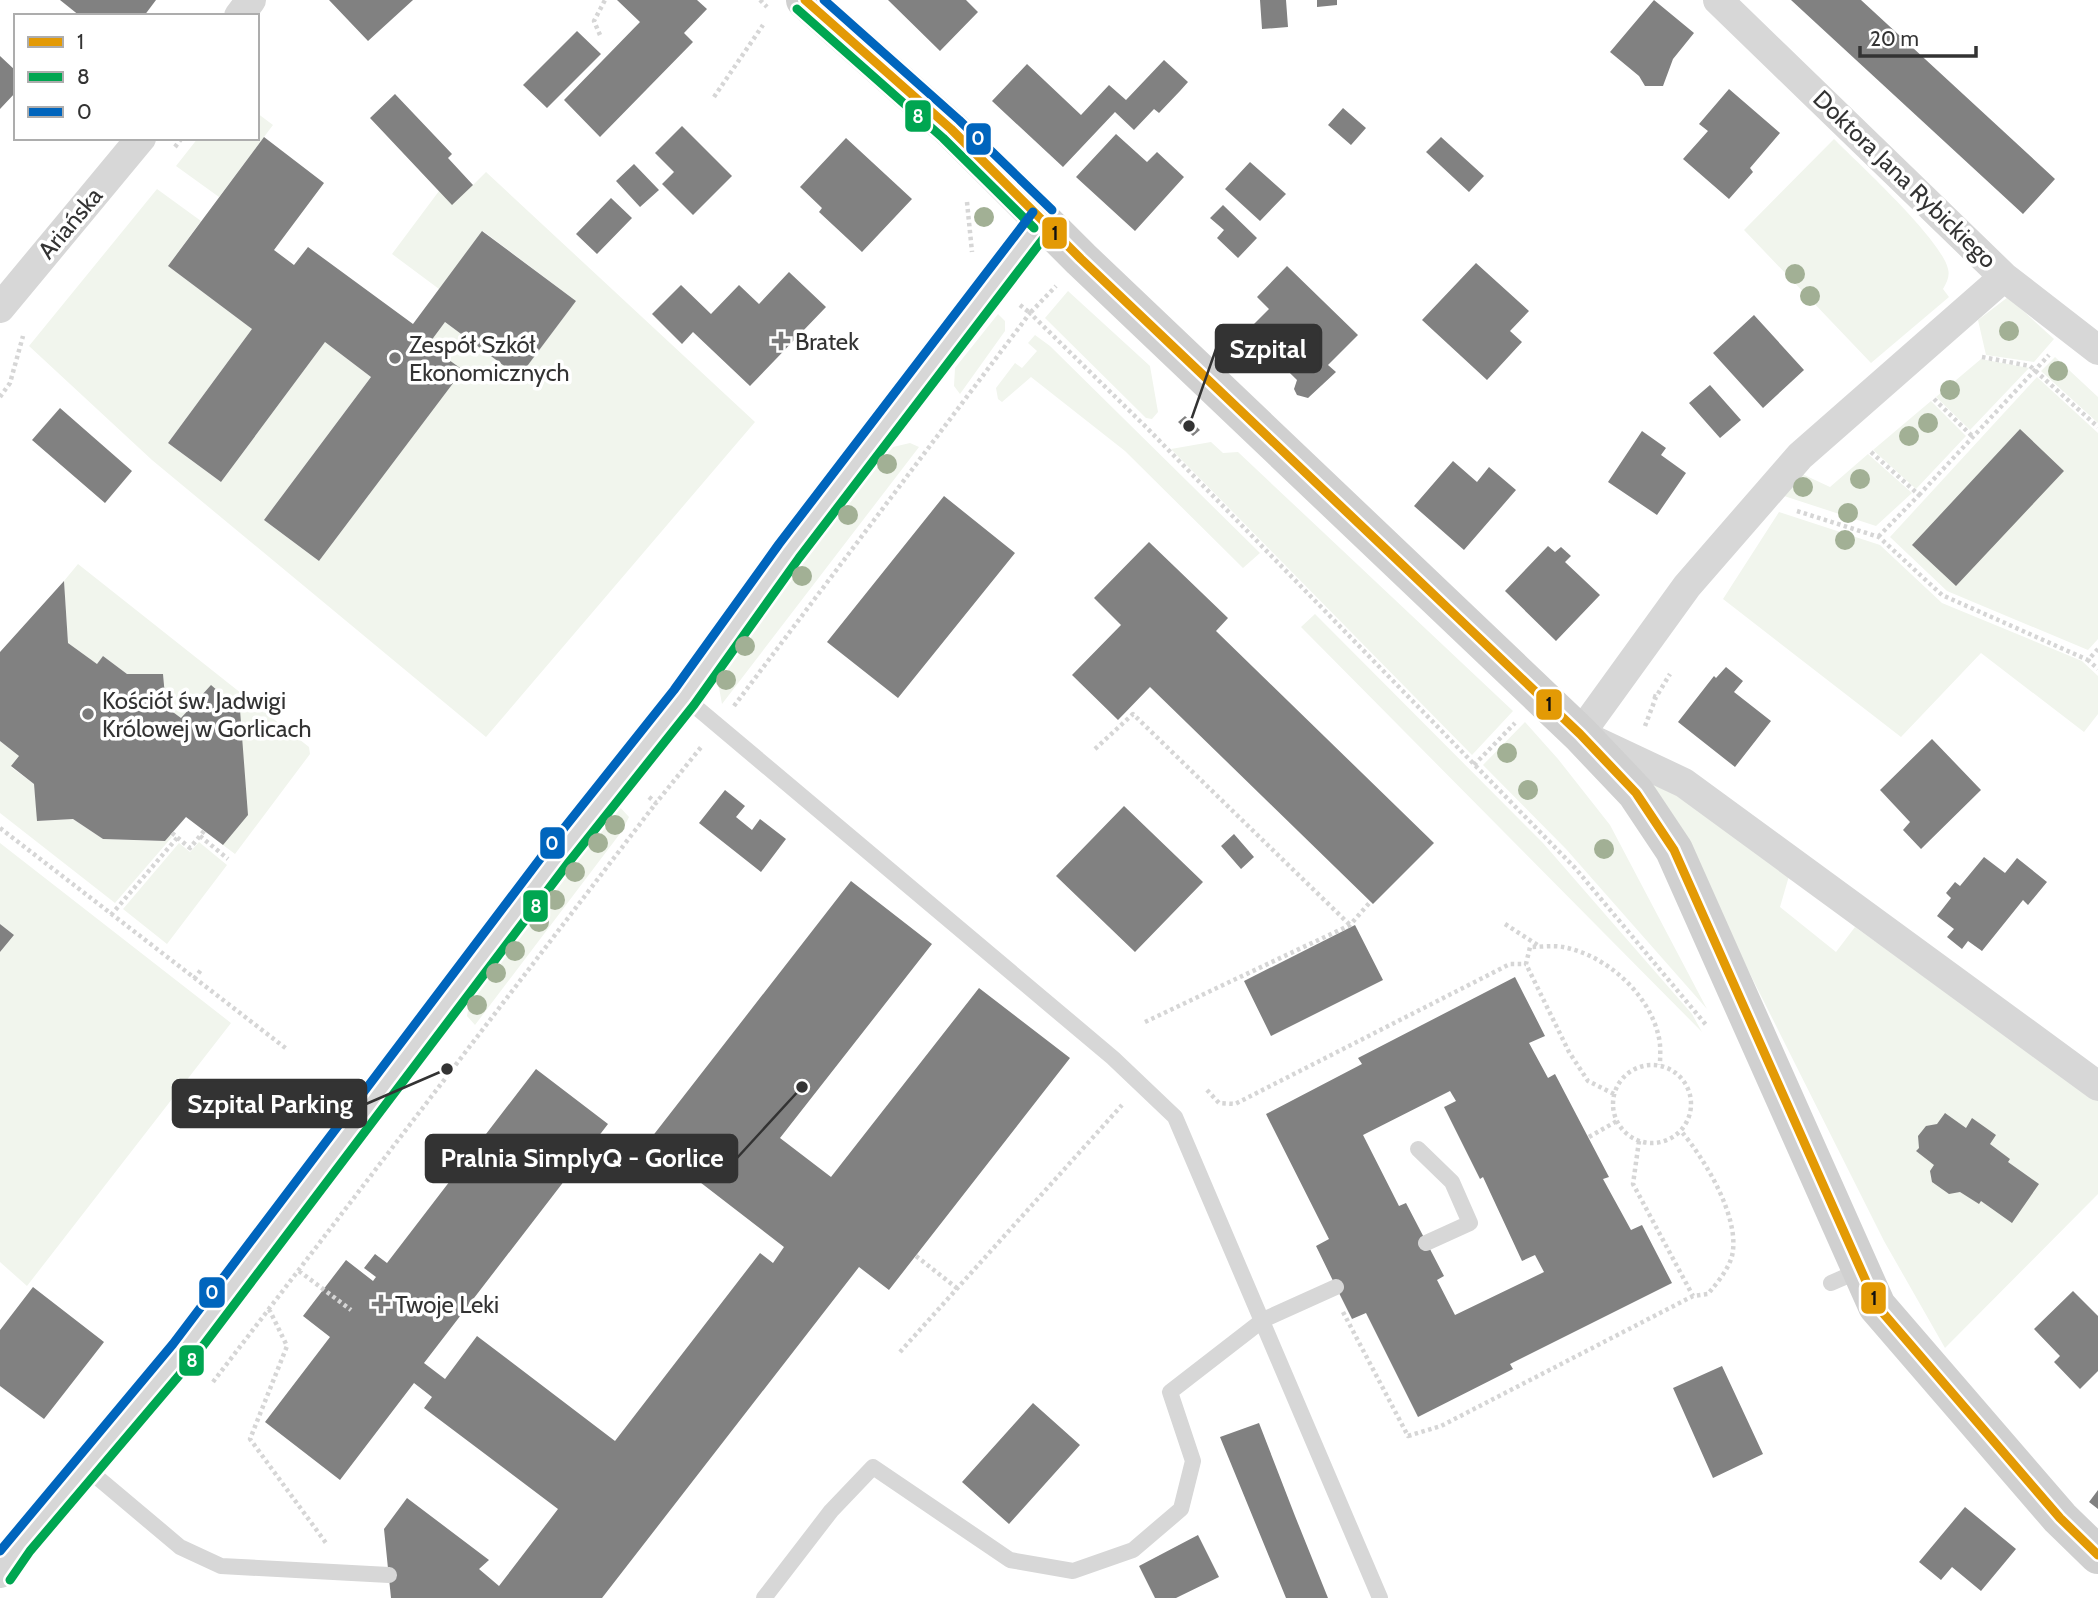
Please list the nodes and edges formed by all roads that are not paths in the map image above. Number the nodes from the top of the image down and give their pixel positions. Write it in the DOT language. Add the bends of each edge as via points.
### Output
graph roads {
  1 [pos="1718,0"];
  2 [pos="790,6"];
  3 [pos="139,140"];
  4 [pos="1043,219"];
  5 [pos="2004,277"];
  6 [pos="1,306"];
  7 [pos="2098,350"];
  8 [pos="684,697"];
  9 [pos="1580,734"];
  10 [pos="2098,1086"];
  11 [pos="1418,1149"];
  12 [pos="1426,1243"];
  13 [pos="1333,1289"];
  14 [pos="1263,1320"];
  15 [pos="85,1466"];
  16 [pos="2098,1555"];
  17 [pos="0,1573"];
  18 [pos="389,1575"];
  19 [pos="764,1598"];
  20 [pos="1380,1598"];
  1 -- 5 [label="street, Doktora Jana Rybickiego"];
  2 -- 4 [label="street" via="951,129"];
  3 -- 6 [label="street, Ariańska"];
  4 -- 8 [label="street" via="789,551"];
  4 -- 9 [label="street"];
  5 -- 7 [label="street, Doktora Jana Rybickiego"];
  5 -- 9 [label="street" via="1800,456 1687,586"];
  8 -- 14 [label="lane" via="1113,1058 1175,1117"];
  8 -- 15 [label="street" via="183,1352"];
  9 -- 10 [label="street" via="1684,782"];
  9 -- 16 [label="street" via="1636,793 1674,850 1846,1276"];
  11 -- 12 [label="lane" via="1452,1182 1470,1223"];
  13 -- 14 [label="lane"];
  14 -- 19 [label="lane" via="1170,1392 1193,1461 1181,1509 1133,1550 1073,1571 1010,1560 873,1466 831,1511"];
  14 -- 20 [label="lane"];
  15 -- 17 [label="street"];
  15 -- 18 [label="lane" via="180,1547 221,1566"];
}
